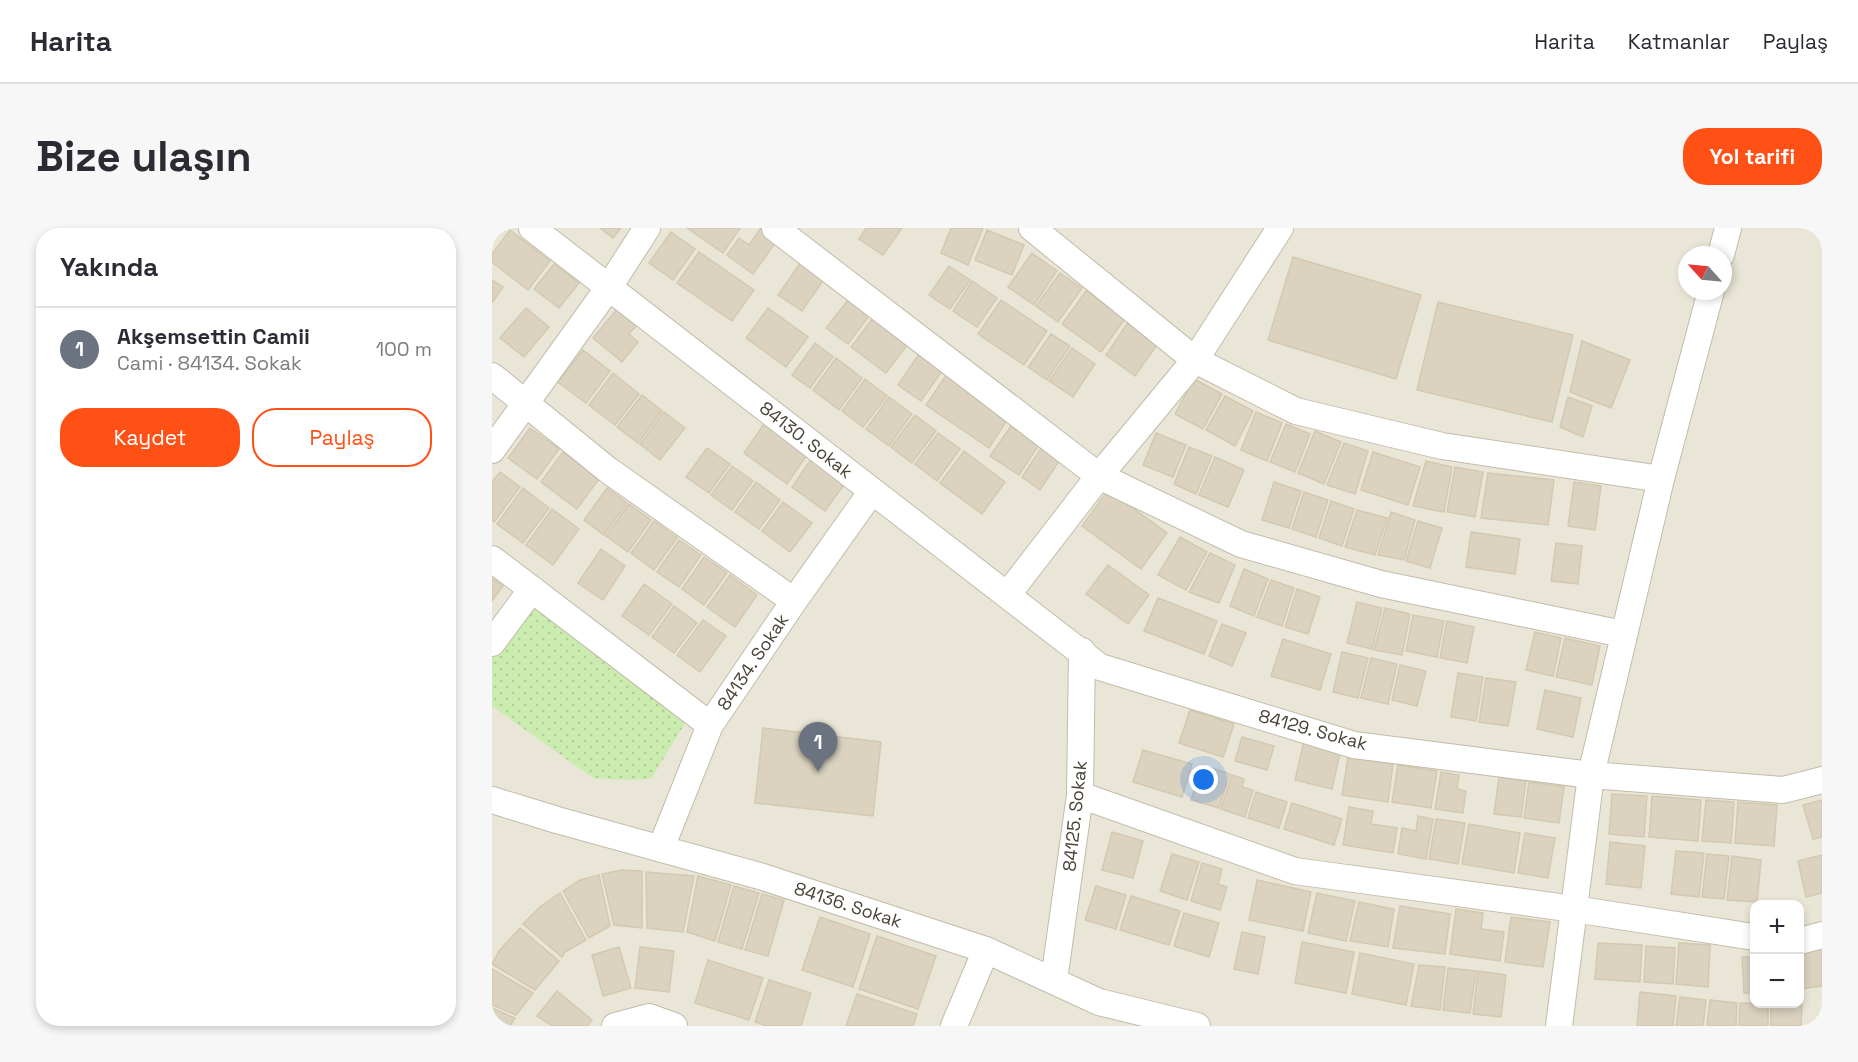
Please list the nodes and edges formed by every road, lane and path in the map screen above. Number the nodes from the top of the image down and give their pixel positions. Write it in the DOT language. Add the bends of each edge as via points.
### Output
graph roads {
  1 [pos="532,228"];
  2 [pos="646,228"];
  3 [pos="1032,228"];
  4 [pos="1280,228"];
  5 [pos="1728,228"];
  6 [pos="778,229"];
  7 [pos="1723,246"];
  8 [pos="609,287"];
  9 [pos="1709,300"];
  10 [pos="1195,360"];
  11 [pos="492,376"];
  12 [pos="527,402"];
  13 [pos="492,450"];
  14 [pos="1100,476"];
  15 [pos="1661,479"];
  16 [pos="872,492"];
  17 [pos="492,559"];
  18 [pos="532,589"];
  19 [pos="1008,594"];
  20 [pos="794,601"];
  21 [pos="1623,634"];
  22 [pos="492,644"];
  23 [pos="1082,651"];
  24 [pos="710,725"];
  25 [pos="1591,775"];
  26 [pos="1822,780"];
  27 [pos="1080,795"];
  28 [pos="492,800"];
  29 [pos="661,848"];
  30 [pos="1574,909"];
  31 [pos="1822,935"];
  32 [pos="1750,936"];
  33 [pos="1804,940"];
  34 [pos="986,950"];
  35 [pos="1054,980"];
  36 [pos="615,1026"];
  37 [pos="674,1026"];
  38 [pos="954,1026"];
  39 [pos="1197,1026"];
  40 [pos="1559,1026"];
  1 -- 8 [label="street, 84130. Sokak"];
  2 -- 8 [label="street"];
  3 -- 10 [label="street"];
  4 -- 10 [label="street"];
  5 -- 7 [label="street"];
  6 -- 14 [label="street"];
  8 -- 12 [label="street"];
  8 -- 16 [label="street, 84130. Sokak"];
  9 -- 15 [label="street"];
  10 -- 14 [label="street"];
  10 -- 15 [label="street" via="1296,411 1443,446"];
  11 -- 12 [label="street"];
  12 -- 13 [label="street"];
  12 -- 20 [label="street" via="608,470"];
  14 -- 19 [label="street"];
  14 -- 21 [label="street" via="1241,544 1381,584"];
  15 -- 21 [label="street"];
  16 -- 19 [label="street, 84130. Sokak"];
  16 -- 20 [label="street, 84134. Sokak"];
  17 -- 18 [label="street"];
  18 -- 22 [label="street"];
  18 -- 24 [label="street"];
  19 -- 23 [label="street, 84130. Sokak"];
  20 -- 24 [label="street, 84134. Sokak"];
  21 -- 25 [label="street"];
  23 -- 25 [label="street, 84129. Sokak" via="1100,667 1354,745"];
  23 -- 27 [label="street, 84125. Sokak"];
  24 -- 29 [label="street, 84134. Sokak"];
  25 -- 26 [label="street, 84129. Sokak" via="1783,790"];
  25 -- 30 [label="street"];
  27 -- 30 [label="street" via="1295,871"];
  27 -- 35 [label="street, 84125. Sokak"];
  28 -- 29 [label="street, 84136. Sokak"];
  29 -- 34 [label="street, 84136. Sokak" via="764,877"];
  30 -- 32 [label="street"];
  30 -- 40 [label="street"];
  31 -- 33 [label="street"];
  34 -- 35 [label="street, 84136. Sokak"];
  34 -- 38 [label="street"];
  35 -- 39 [label="street, 84136. Sokak" via="1099,1002"];
  36 -- 37 [label="street" via="649,1017"];
}
